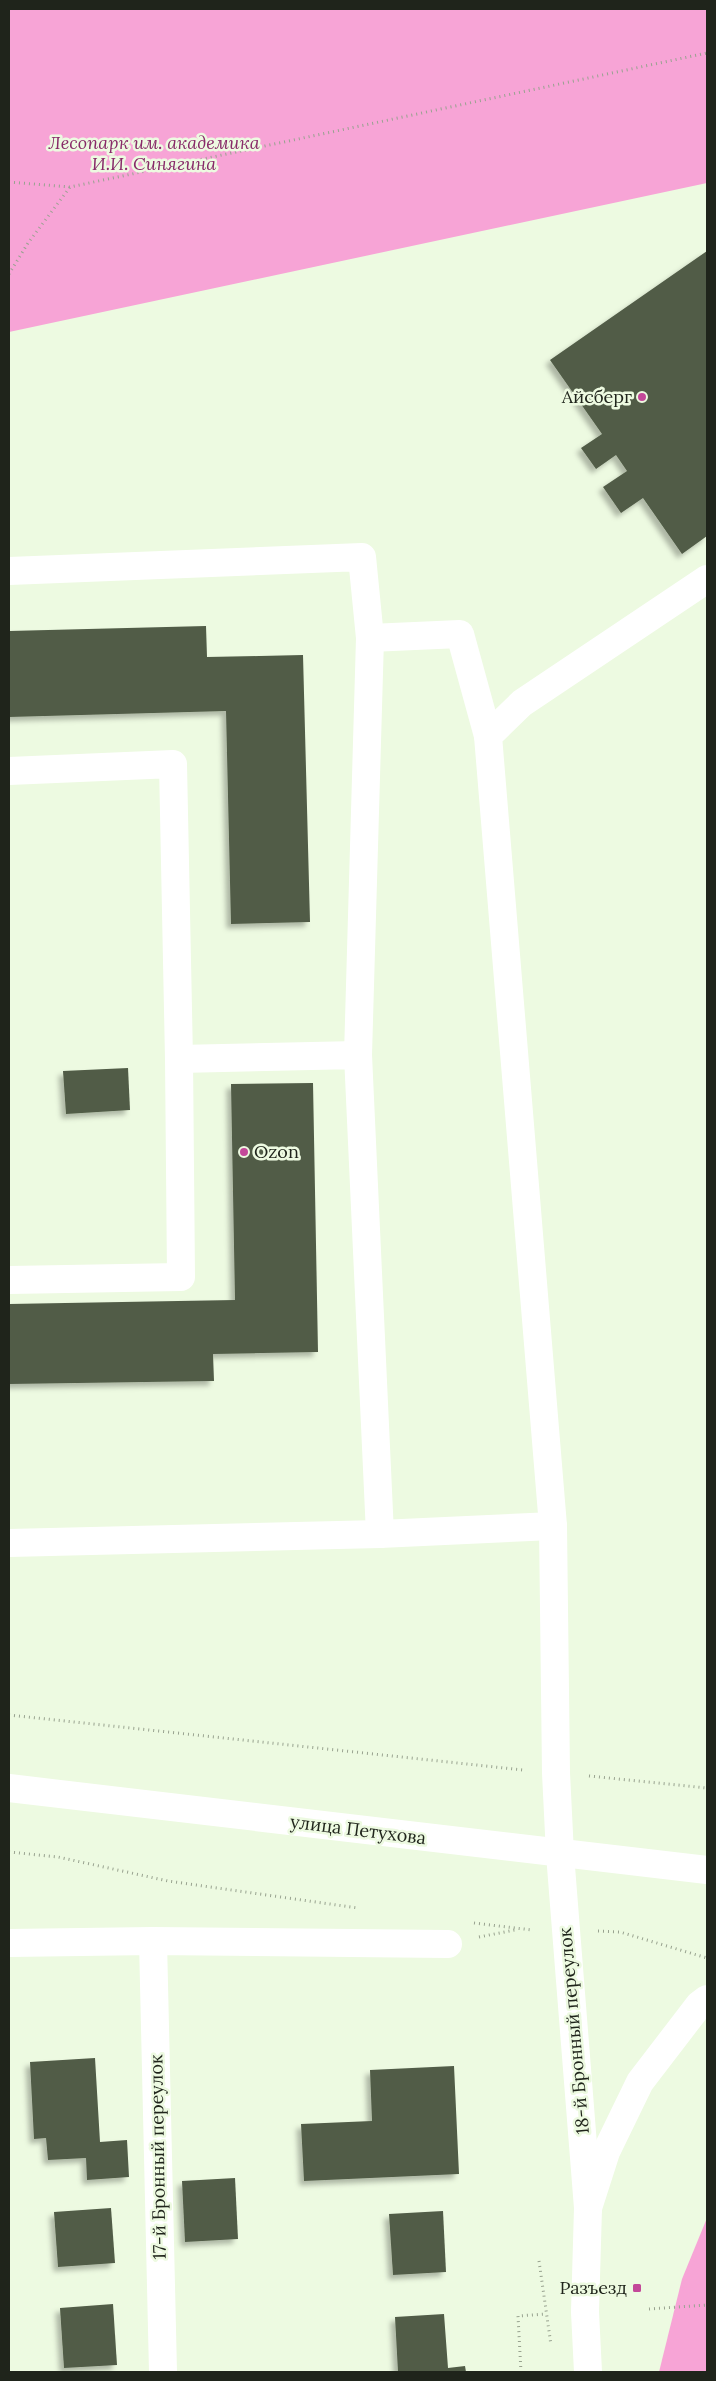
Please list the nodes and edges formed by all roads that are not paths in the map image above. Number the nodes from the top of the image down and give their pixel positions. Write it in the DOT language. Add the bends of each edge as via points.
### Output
graph roads {
  1 [pos="9,571"];
  2 [pos="707,579"];
  3 [pos="370,638"];
  4 [pos="488,736"];
  5 [pos="9,771"];
  6 [pos="358,1055"];
  7 [pos="178,1059"];
  8 [pos="9,1280"];
  9 [pos="553,1526"];
  10 [pos="380,1534"];
  11 [pos="9,1543"];
  12 [pos="9,1788"];
  13 [pos="560,1854"];
  14 [pos="707,1870"];
  15 [pos="153,1941"];
  16 [pos="9,1943"];
  17 [pos="448,1944"];
  18 [pos="707,1999"];
  19 [pos="588,2208"];
  20 [pos="163,2372"];
  21 [pos="588,2372"];
  1 -- 3 [label="street" via="362,557"];
  2 -- 4 [label="street" via="522,703"];
  3 -- 4 [label="street, 18-й Бронный переулок" via="460,634"];
  3 -- 6 [label="street"];
  4 -- 9 [label="street, 18-й Бронный переулок"];
  5 -- 7 [label="street" via="173,764"];
  6 -- 7 [label="street"];
  6 -- 10 [label="street"];
  7 -- 8 [label="street" via="181,1277"];
  9 -- 10 [label="street"];
  9 -- 13 [label="street, 18-й Бронный переулок"];
  10 -- 11 [label="street"];
  12 -- 13 [label="street, улица Петухова"];
  13 -- 14 [label="street, улица Петухова"];
  13 -- 19 [label="street, 18-й Бронный переулок"];
  15 -- 16 [label="street"];
  15 -- 17 [label="street"];
  15 -- 20 [label="street, 17-й Бронный переулок"];
  18 -- 19 [label="street, 18-й Бронный переулок" via="640,2082 606,2152"];
  19 -- 21 [label="street, 18-й Бронный переулок" via="585,2312"];
}
